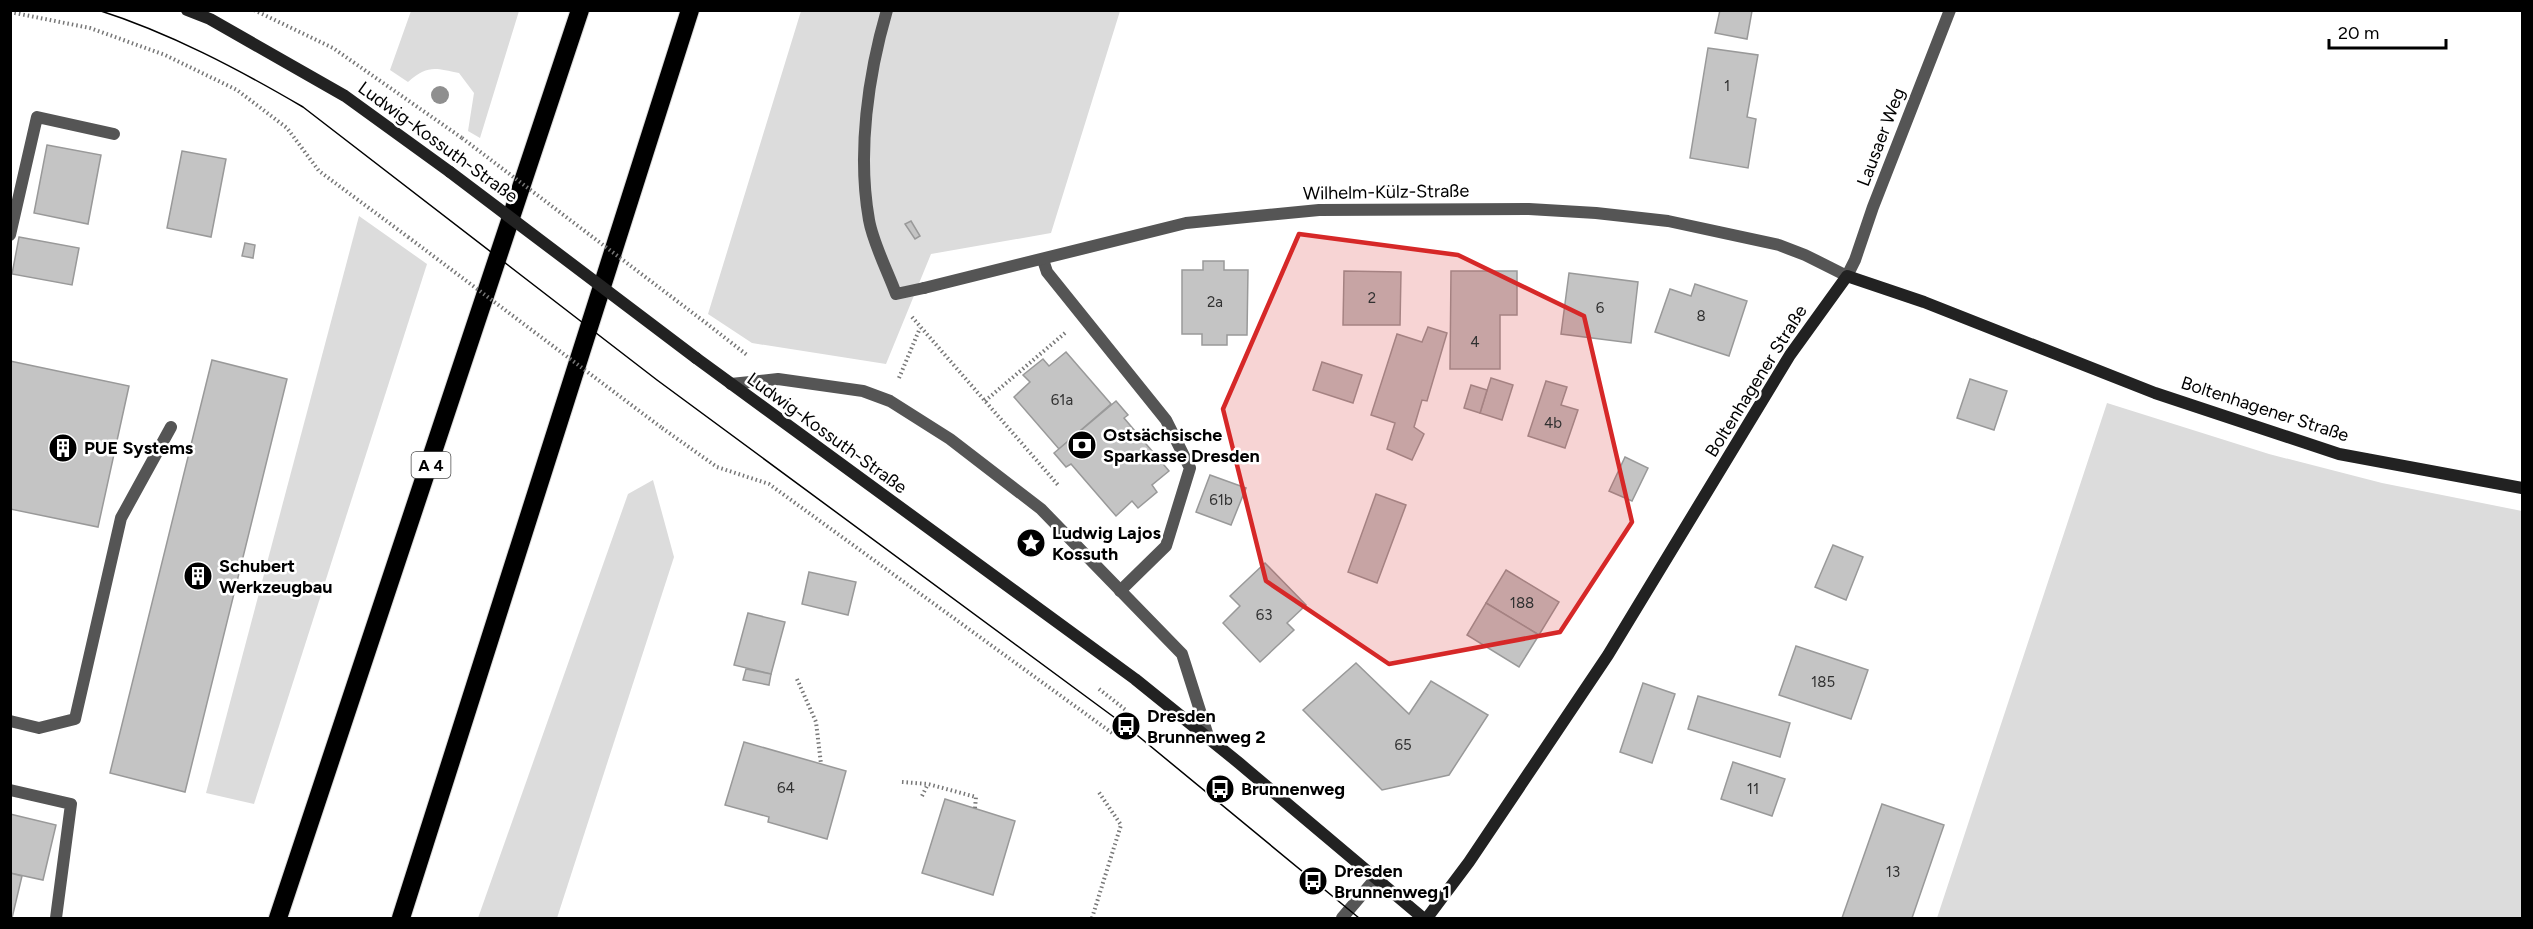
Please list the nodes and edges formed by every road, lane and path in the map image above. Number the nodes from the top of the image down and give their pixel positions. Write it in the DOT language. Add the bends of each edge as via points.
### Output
graph roads {
  1 [pos="187,10"];
  2 [pos="254,10"];
  3 [pos="580,10"];
  4 [pos="690,10"];
  5 [pos="887,10"];
  6 [pos="1950,10"];
  7 [pos="10,12"];
  8 [pos="114,134"];
  9 [pos="10,235"];
  10 [pos="1043,260"];
  11 [pos="1847,276"];
  12 [pos="706,323"];
  13 [pos="1048,347"];
  14 [pos="730,384"];
  15 [pos="890,401"];
  16 [pos="985,401"];
  17 [pos="171,427"];
  18 [pos="2523,488"];
  19 [pos="1041,509"];
  20 [pos="1120,591"];
  21 [pos="797,679"];
  22 [pos="10,721"];
  23 [pos="1112,733"];
  24 [pos="1209,739"];
  25 [pos="821,764"];
  26 [pos="902,782"];
  27 [pos="928,784"];
  28 [pos="10,790"];
  29 [pos="1098,791"];
  30 [pos="922,796"];
  31 [pos="975,808"];
  32 [pos="1376,879"];
  33 [pos="56,918"];
  34 [pos="278,918"];
  35 [pos="401,918"];
  36 [pos="1092,918"];
  37 [pos="1342,918"];
  38 [pos="1425,918"];
  1 -- 14 [label="street, Ludwig-Kossuth-Straße, bridge" via="210,19 345,96"];
  2 -- 12 [label="path, bridge" via="333,48 462,138"];
  3 -- 34 [label="highway, A 4"];
  4 -- 35 [label="highway"];
  5 -- 10 [label="street, Wilhelm-Külz-Straße" via="876,48 864,144 869,222 896,294"];
  6 -- 11 [label="street, Lausaer Weg"];
  7 -- 23 [label="path, bridge" via="90,28 165,55 237,90 287,128 319,171 662,428 717,467 769,484"];
  8 -- 9 [label="street" via="36,117"];
  10 -- 11 [label="street, Wilhelm-Külz-Straße" via="1197,222 1319,210 1529,209 1668,221 1779,245"];
  10 -- 20 [label="street" via="1047,272 1166,420 1190,468 1166,546"];
  11 -- 18 [label="street, Boltenhagener Straße" via="1924,302 2155,393 2339,454"];
  11 -- 38 [label="street, Boltenhagener Straße" via="1790,355 1608,655 1469,862"];
  13 -- 16 [label="path"];
  14 -- 15 [label="street" via="791,380 863,391"];
  14 -- 24 [label="street, Ludwig-Kossuth-Straße" via="1127,673"];
  15 -- 16 [label="path" via="920,328"];
  15 -- 19 [label="street" via="950,439"];
  16 -- 19 [label="path" via="1062,490"];
  17 -- 22 [label="street" via="121,518 75,719 39,728"];
  19 -- 20 [label="street"];
  20 -- 24 [label="street" via="1182,654"];
  21 -- 25 [label="path" via="816,722"];
  24 -- 32 [label="street, Ludwig-Kossuth-Straße"];
  26 -- 27 [label="path"];
  27 -- 30 [label="path"];
  27 -- 31 [label="path" via="976,797"];
  28 -- 33 [label="street" via="71,804"];
  29 -- 36 [label="path" via="1121,825"];
  32 -- 37 [label="street"];
  32 -- 38 [label="street, Ludwig-Kossuth-Straße"];
}
